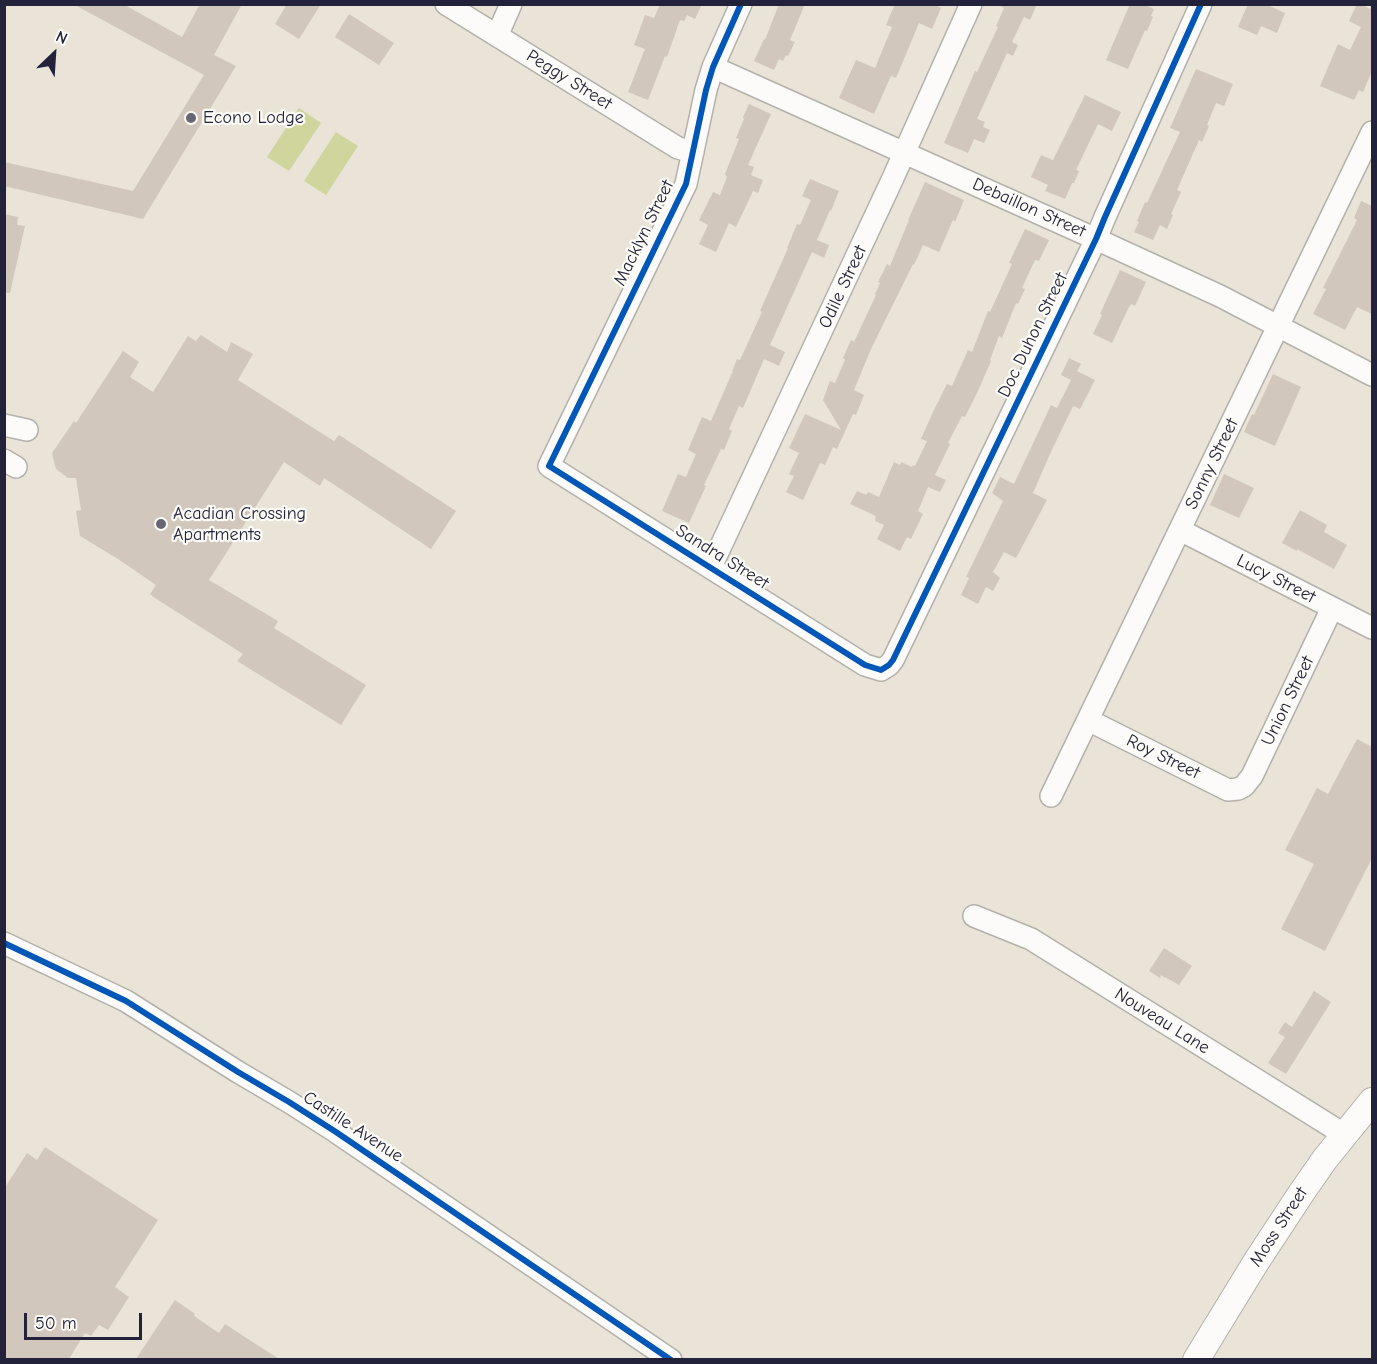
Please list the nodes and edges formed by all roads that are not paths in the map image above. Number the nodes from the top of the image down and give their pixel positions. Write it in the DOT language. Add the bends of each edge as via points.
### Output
graph roads {
  1 [pos="446,4"];
  2 [pos="511,4"];
  3 [pos="741,4"];
  4 [pos="971,4"];
  5 [pos="1201,4"];
  6 [pos="497,36"];
  7 [pos="713,67"];
  8 [pos="1372,132"];
  9 [pos="693,152"];
  10 [pos="904,152"];
  11 [pos="1096,239"];
  12 [pos="1278,326"];
  13 [pos="1372,375"];
  14 [pos="4,425"];
  15 [pos="27,430"];
  16 [pos="549,466"];
  17 [pos="1180,530"];
  18 [pos="711,567"];
  19 [pos="1332,608"];
  20 [pos="1372,628"];
  21 [pos="881,670"];
  22 [pos="1088,720"];
  23 [pos="1238,789"];
  24 [pos="1051,796"];
  25 [pos="974,916"];
  26 [pos="4,943"];
  27 [pos="1372,1101"];
  28 [pos="1345,1135"];
  29 [pos="671,1359"];
  30 [pos="1196,1359"];
  1 -- 6 [label="street, Peggy Street"];
  2 -- 6 [label="street"];
  3 -- 7 [label="street, Macklyn Street"];
  4 -- 10 [label="street, Odile Street"];
  5 -- 11 [label="street, Doc Duhon Street"];
  6 -- 9 [label="street, Peggy Street" via="678,148"];
  7 -- 9 [label="street, Macklyn Street"];
  7 -- 10 [label="street, Debaillon Street"];
  8 -- 12 [label="street, Sonny Street"];
  9 -- 16 [label="street, Macklyn Street" via="686,184"];
  10 -- 11 [label="street, Debaillon Street"];
  10 -- 18 [label="street, Odile Street"];
  11 -- 12 [label="street, Debaillon Street"];
  11 -- 21 [label="street, Doc Duhon Street" via="893,660"];
  12 -- 13 [label="street, Debaillon Street"];
  12 -- 17 [label="street, Sonny Street"];
  14 -- 15 [label="street"];
  16 -- 18 [label="street, Sandra Street"];
  17 -- 19 [label="street, Lucy Street"];
  17 -- 22 [label="street, Sonny Street"];
  18 -- 21 [label="street, Sandra Street" via="865,665"];
  19 -- 20 [label="street, Lucy Street"];
  19 -- 23 [label="street, Union Street" via="1251,776"];
  22 -- 23 [label="street, Roy Street" via="1228,790"];
  22 -- 24 [label="street, Sonny Street"];
  25 -- 28 [label="street, Nouveau Lane" via="1031,939"];
  26 -- 29 [label="street, Castille Avenue" via="126,1001 289,1102"];
  27 -- 28 [label="main road, Moss Street"];
  28 -- 30 [label="main road, Moss Street" via="1302,1192"];
}
